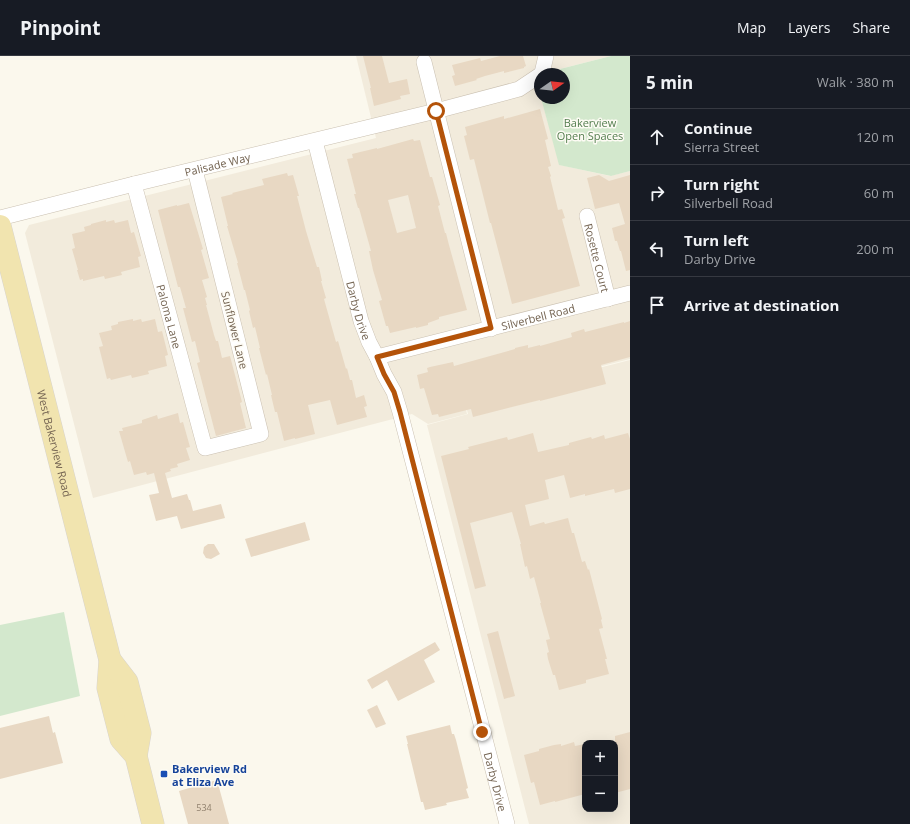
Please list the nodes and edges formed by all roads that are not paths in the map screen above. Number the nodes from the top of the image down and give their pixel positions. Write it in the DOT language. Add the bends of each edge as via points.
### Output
graph roads {
  1 [pos="546,56"];
  2 [pos="424,62"];
  3 [pos="543,68"];
  4 [pos="534,79"];
  5 [pos="436,111"];
  6 [pos="315,141"];
  7 [pos="195,170"];
  8 [pos="134,184"];
  9 [pos="587,216"];
  10 [pos="0,218"];
  11 [pos="0,226"];
  12 [pos="630,293"];
  13 [pos="608,299"];
  14 [pos="491,328"];
  15 [pos="377,357"];
  16 [pos="205,448"];
  17 [pos="153,824"];
  18 [pos="507,824"];
  1 -- 3 [label="street, Palisade Way"];
  2 -- 5 [label="street"];
  4 -- 5 [label="street, Palisade Way" via="519,89"];
  5 -- 6 [label="street, Palisade Way"];
  5 -- 14 [label="street"];
  6 -- 7 [label="street, Palisade Way"];
  6 -- 15 [label="street, Darby Drive" via="361,321"];
  7 -- 8 [label="street, Palisade Way"];
  7 -- 16 [label="street, Sunflower Lane" via="261,434"];
  8 -- 10 [label="street, Palisade Way"];
  8 -- 16 [label="street, Paloma Lane"];
  9 -- 13 [label="street, Rosette Court"];
  11 -- 17 [label="main road, West Bakerview Road" via="110,660 127,682 140,733 136,756"];
  12 -- 13 [label="street, Silverbell Road"];
  13 -- 14 [label="street, Silverbell Road"];
  14 -- 15 [label="street, Silverbell Road"];
  15 -- 18 [label="street, Darby Drive" via="394,392 400,412"];
}
